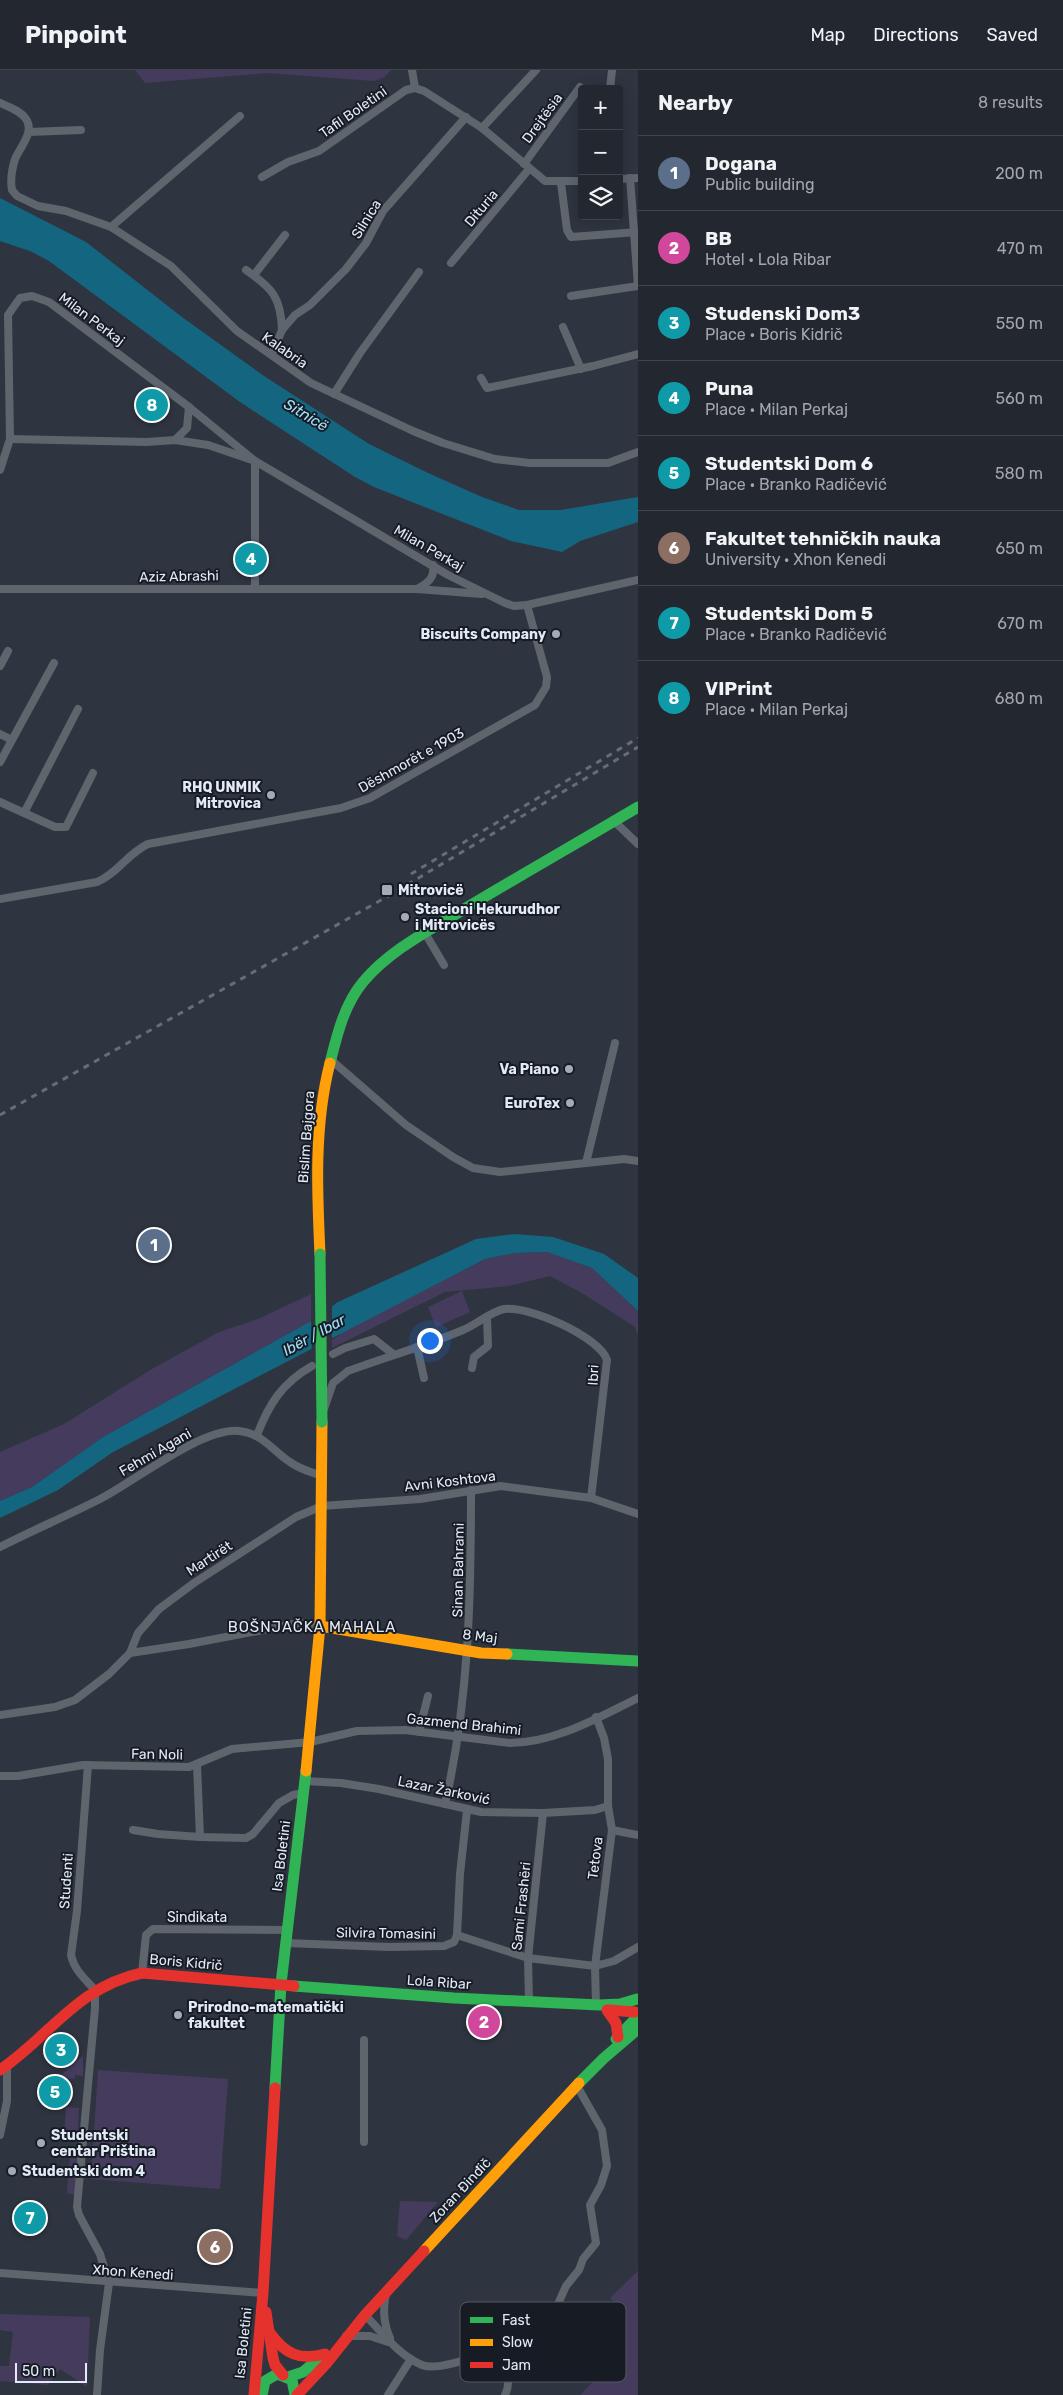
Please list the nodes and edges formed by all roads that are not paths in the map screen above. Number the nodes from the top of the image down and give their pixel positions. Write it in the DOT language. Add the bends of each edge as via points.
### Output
graph roads {
  1 [pos="412,70"];
  2 [pos="536,70"];
  3 [pos="612,70"];
  4 [pos="610,85"];
  5 [pos="415,88"];
  6 [pos="578,90"];
  7 [pos="0,103"];
  8 [pos="240,116"];
  9 [pos="466,117"];
  10 [pos="482,128"];
  11 [pos="81,130"];
  12 [pos="29,132"];
  13 [pos="526,167"];
  14 [pos="262,177"];
  15 [pos="634,178"];
  16 [pos="578,181"];
  17 [pos="561,183"];
  18 [pos="112,228"];
  19 [pos="636,232"];
  20 [pos="285,235"];
  21 [pos="452,263"];
  22 [pos="246,270"];
  23 [pos="419,272"];
  24 [pos="254,276"];
  25 [pos="638,286"];
  26 [pos="571,296"];
  27 [pos="563,327"];
  28 [pos="282,330"];
  29 [pos="272,354"];
  30 [pos="638,354"];
  31 [pos="581,369"];
  32 [pos="481,378"];
  33 [pos="334,394"];
  34 [pos="189,407"];
  35 [pos="10,439"];
  36 [pos="175,440"];
  37 [pos="638,452"];
  38 [pos="2,456"];
  39 [pos="255,461"];
  40 [pos="0,470"];
  41 [pos="433,565"];
  42 [pos="638,580"];
  43 [pos="255,588"];
  44 [pos="0,589"];
  45 [pos="417,589"];
  46 [pos="487,594"];
  47 [pos="527,605"];
  48 [pos="8,651"];
  49 [pos="54,663"];
  50 [pos="0,666"];
  51 [pos="78,709"];
  52 [pos="0,734"];
  53 [pos="12,740"];
  54 [pos="0,762"];
  55 [pos="93,773"];
  56 [pos="0,802"];
  57 [pos="638,807"];
  58 [pos="24,813"];
  59 [pos="614,821"];
  60 [pos="638,844"];
  61 [pos="0,899"];
  62 [pos="425,933"];
  63 [pos="444,965"];
  64 [pos="615,1043"];
  65 [pos="330,1059"];
  66 [pos="638,1161"];
  67 [pos="586,1163"];
  68 [pos="487,1318"];
  69 [pos="417,1347"];
  70 [pos="333,1354"];
  71 [pos="393,1354"];
  72 [pos="312,1366"];
  73 [pos="472,1368"];
  74 [pos="424,1378"];
  75 [pos="322,1422"];
  76 [pos="257,1435"];
  77 [pos="322,1476"];
  78 [pos="471,1490"];
  79 [pos="591,1498"];
  80 [pos="322,1506"];
  81 [pos="638,1514"];
  82 [pos="0,1547"];
  83 [pos="320,1626"];
  84 [pos="467,1650"];
  85 [pos="130,1653"];
  86 [pos="638,1661"];
  87 [pos="428,1696"];
  88 [pos="638,1698"];
  89 [pos="0,1715"];
  90 [pos="596,1717"];
  91 [pos="420,1732"];
  92 [pos="458,1736"];
  93 [pos="310,1742"];
  94 [pos="88,1765"];
  95 [pos="197,1765"];
  96 [pos="0,1776"];
  97 [pos="304,1787"];
  98 [pos="445,1804"];
  99 [pos="608,1806"];
  100 [pos="467,1810"];
  101 [pos="543,1813"];
  102 [pos="133,1830"];
  103 [pos="612,1830"];
  104 [pos="638,1835"];
  105 [pos="200,1837"];
  106 [pos="288,1930"];
  107 [pos="457,1935"];
  108 [pos="286,1943"];
  109 [pos="638,1947"];
  110 [pos="528,1958"];
  111 [pos="596,1966"];
  112 [pos="142,1973"];
  113 [pos="281,1984"];
  114 [pos="95,1990"];
  115 [pos="638,1998"];
  116 [pos="529,2002"];
  117 [pos="596,2004"];
  118 [pos="607,2010"];
  119 [pos="637,2016"];
  120 [pos="638,2029"];
  121 [pos="618,2038"];
  122 [pos="364,2040"];
  123 [pos="604,2058"];
  124 [pos="4,2067"];
  125 [pos="577,2086"];
  126 [pos="0,2135"];
  127 [pos="364,2142"];
  128 [pos="0,2273"];
  129 [pos="109,2283"];
  130 [pos="386,2292"];
  131 [pos="263,2293"];
  132 [pos="559,2302"];
  133 [pos="366,2314"];
  134 [pos="263,2328"];
  135 [pos="342,2341"];
  136 [pos="392,2344"];
  137 [pos="325,2354"];
  138 [pos="410,2359"];
  139 [pos="460,2362"];
  140 [pos="285,2376"];
  141 [pos="507,2382"];
  142 [pos="259,2393"];
  143 [pos="97,2395"];
  144 [pos="296,2395"];
  145 [pos="388,2395"];
  146 [pos="506,2395"];
  1 -- 5 [label="street"];
  2 -- 10 [label="street"];
  3 -- 4 [label="street"];
  5 -- 9 [label="street"];
  5 -- 14 [label="street, Tafil Boletini" via="406,90 319,150"];
  6 -- 13 [label="street, Drejtësia"];
  7 -- 12 [label="street" via="26,118"];
  8 -- 18 [label="street"];
  9 -- 10 [label="street"];
  9 -- 28 [label="street, Silnica" via="383,211 366,243 346,269"];
  10 -- 13 [label="street"];
  11 -- 12 [label="street"];
  12 -- 18 [label="street, Kalabria" via="12,172 12,190 17,196 38,206 66,211"];
  13 -- 17 [label="street" via="545,181"];
  13 -- 21 [label="street, Dituria"];
  15 -- 19 [label="street"];
  16 -- 17 [label="street"];
  17 -- 19 [label="street" via="567,230 572,237"];
  18 -- 29 [label="street, Kalabria" via="171,266 237,331"];
  19 -- 25 [label="street"];
  20 -- 24 [label="street"];
  22 -- 24 [label="street, Silnica"];
  23 -- 33 [label="street"];
  24 -- 28 [label="street, Silnica" via="270,288 278,300"];
  25 -- 26 [label="street"];
  27 -- 31 [label="street"];
  28 -- 29 [label="street, Silnica"];
  29 -- 33 [label="street, Kalabria" via="311,383"];
  30 -- 31 [label="street"];
  31 -- 32 [label="street" via="487,388"];
  33 -- 37 [label="street, Kalabria" via="420,434 496,459 530,463 608,463"];
  34 -- 35 [label="street, Milan Perkaj" via="49,302 32,296 20,298 8,315"];
  34 -- 36 [label="street" via="187,428"];
  34 -- 39 [label="street, Milan Perkaj"];
  35 -- 36 [label="street, Milan Perkaj"];
  35 -- 38 [label="street, Milan Perkaj"];
  36 -- 39 [label="street, Milan Perkaj" via="208,445"];
  38 -- 40 [label="street, Milan Perkaj"];
  39 -- 41 [label="street, Milan Perkaj"];
  39 -- 43 [label="street"];
  41 -- 45 [label="street" via="434,572 429,582"];
  41 -- 46 [label="street, Milan Perkaj"];
  42 -- 47 [label="street"];
  43 -- 44 [label="street, Aziz Abrashi"];
  43 -- 45 [label="street, Aziz Abrashi"];
  45 -- 46 [label="street, Aziz Abrashi"];
  46 -- 47 [label="street, Aziz Abrashi" via="514,606"];
  47 -- 61 [label="street, Dëshmorët e 1903" via="547,677 541,697 527,710 379,794 341,808 148,844 97,882"];
  48 -- 50 [label="street"];
  49 -- 53 [label="street"];
  51 -- 58 [label="street"];
  52 -- 53 [label="street"];
  53 -- 54 [label="street"];
  55 -- 58 [label="street" via="66,827 55,827"];
  56 -- 58 [label="street"];
  57 -- 59 [label="main road, Bislim Bajgora"];
  59 -- 60 [label="street"];
  59 -- 62 [label="main road, Bislim Bajgora"];
  62 -- 63 [label="street"];
  62 -- 65 [label="main road, Bislim Bajgora" via="384,962 352,997"];
  64 -- 67 [label="street"];
  65 -- 67 [label="street" via="406,1125 473,1168 500,1172"];
  65 -- 75 [label="main road, Bislim Bajgora, bridge" via="317,1149"];
  66 -- 67 [label="street" via="624,1159"];
  68 -- 69 [label="street, Ibri"];
  68 -- 73 [label="street" via="488,1346 474,1357"];
  68 -- 79 [label="street, Ibri" via="506,1309 542,1317 580,1336 604,1354 607,1367"];
  69 -- 71 [label="street, Ibri"];
  69 -- 74 [label="street"];
  70 -- 71 [label="street" via="374,1339"];
  71 -- 75 [label="street, Ibri" via="339,1377 330,1392"];
  72 -- 76 [label="street" via="294,1376 268,1408"];
  75 -- 77 [label="main road, Isa Boletini"];
  76 -- 77 [label="street" via="291,1463"];
  76 -- 82 [label="street, Fehmi Agani" via="230,1431 206,1438 102,1498"];
  77 -- 80 [label="main road, Isa Boletini"];
  78 -- 79 [label="street, Avni Koshtova" via="501,1486"];
  78 -- 80 [label="street, Avni Koshtova" via="420,1499"];
  78 -- 84 [label="street, Sinan Bahrami" via="471,1605"];
  79 -- 81 [label="street, Avni Koshtova"];
  80 -- 83 [label="main road, Isa Boletini"];
  80 -- 85 [label="street, Martirët" via="296,1517 173,1599 142,1628"];
  83 -- 84 [label="main road, 8 Maj"];
  83 -- 85 [label="street" via="300,1622"];
  83 -- 93 [label="main road, Isa Boletini"];
  84 -- 86 [label="main road, 8 Maj"];
  84 -- 92 [label="street, Sinan Bahrami"];
  85 -- 89 [label="street, Martirët" via="75,1700 55,1707"];
  87 -- 91 [label="street"];
  88 -- 90 [label="street, Gazmend Brahimi"];
  90 -- 92 [label="street, Gazmend Brahimi" via="561,1733 525,1743"];
  90 -- 99 [label="street, Tetova" via="608,1759"];
  91 -- 92 [label="street, Gazmend Brahimi"];
  91 -- 93 [label="street, Gazmend Brahimi" via="357,1731"];
  92 -- 98 [label="street, Sinan Bahrami"];
  93 -- 95 [label="street, Fan Noli" via="232,1749"];
  93 -- 97 [label="main road, Isa Boletini"];
  94 -- 95 [label="street, Fan Noli"];
  94 -- 96 [label="street, Fan Noli"];
  94 -- 114 [label="street, Studenti" via="71,1955 82,1977"];
  95 -- 105 [label="street"];
  97 -- 98 [label="street, Lazar Žarković" via="341,1783"];
  97 -- 105 [label="street" via="280,1803 246,1838"];
  97 -- 106 [label="main road, Isa Boletini"];
  98 -- 100 [label="street, Lazar Žarković"];
  99 -- 101 [label="street, Lazar Žarković" via="595,1810"];
  99 -- 103 [label="street, Tetova"];
  100 -- 101 [label="street, Lazar Žarković" via="497,1814"];
  100 -- 107 [label="street"];
  101 -- 110 [label="street, Sami Frashëri"];
  102 -- 105 [label="street"];
  103 -- 104 [label="street"];
  103 -- 111 [label="street, Tetova"];
  106 -- 108 [label="main road, Isa Boletini"];
  106 -- 112 [label="street, Sindikata" via="153,1929 146,1935"];
  107 -- 108 [label="street, Silvira Tomasini" via="454,1942 444,1946"];
  107 -- 110 [label="street"];
  108 -- 113 [label="main road, Isa Boletini"];
  109 -- 111 [label="street" via="614,1961"];
  110 -- 111 [label="street"];
  110 -- 116 [label="street, Sami Frashëri"];
  111 -- 117 [label="street, Tetova"];
  112 -- 113 [label="main road, Boris Kidrič"];
  112 -- 114 [label="main road, Boris Kidrič"];
  113 -- 116 [label="main road, Lola Ribar"];
  113 -- 131 [label="main road, Isa Boletini"];
  114 -- 124 [label="main road, Boris Kidrič"];
  114 -- 129 [label="street" via="77,2207 104,2264"];
  115 -- 117 [label="main road, Lola Ribar" via="625,2003"];
  115 -- 119 [label="main road"];
  116 -- 117 [label="main road, Lola Ribar"];
  117 -- 118 [label="main road, Lola Ribar"];
  118 -- 119 [label="main road, Lola Ribar"];
  118 -- 121 [label="main road" via="616,2023"];
  119 -- 121 [label="main road, Zoran Đinđič"];
  120 -- 123 [label="main road, Zoran Đinđič"];
  121 -- 123 [label="main road, Zoran Đinđič"];
  122 -- 127 [label="street"];
  123 -- 125 [label="main road, Zoran Đinđič"];
  124 -- 126 [label="street" via="7,2101"];
  125 -- 130 [label="main road, Zoran Đinđič"];
  125 -- 132 [label="street" via="602,2130 607,2166 590,2205 596,2243 583,2258"];
  128 -- 129 [label="street, Xhon Kenedi"];
  129 -- 131 [label="street, Xhon Kenedi"];
  129 -- 143 [label="street"];
  130 -- 133 [label="main road, Zoran Đinđič"];
  130 -- 136 [label="street" via="384,2325"];
  131 -- 134 [label="main road, Isa Boletini"];
  133 -- 135 [label="main road, Zoran Đinđič"];
  133 -- 136 [label="street"];
  134 -- 137 [label="main road" via="286,2353 300,2358"];
  134 -- 140 [label="main road, Isa Boletini" via="275,2365"];
  134 -- 142 [label="main road, Isa Boletini"];
  135 -- 136 [label="street" via="370,2336"];
  135 -- 137 [label="main road, Zoran Đinđič"];
  135 -- 144 [label="main road, Zoran Đinđič" via="326,2364"];
  136 -- 138 [label="street"];
  137 -- 140 [label="main road, Zoran Đinđič" via="303,2372"];
  138 -- 139 [label="street" via="436,2367"];
  138 -- 145 [label="street"];
  140 -- 142 [label="main road, Zoran Đinđič" via="267,2378"];
  140 -- 144 [label="main road, Zoran Đinđič" via="294,2384"];
  141 -- 146 [label="street"];
}
